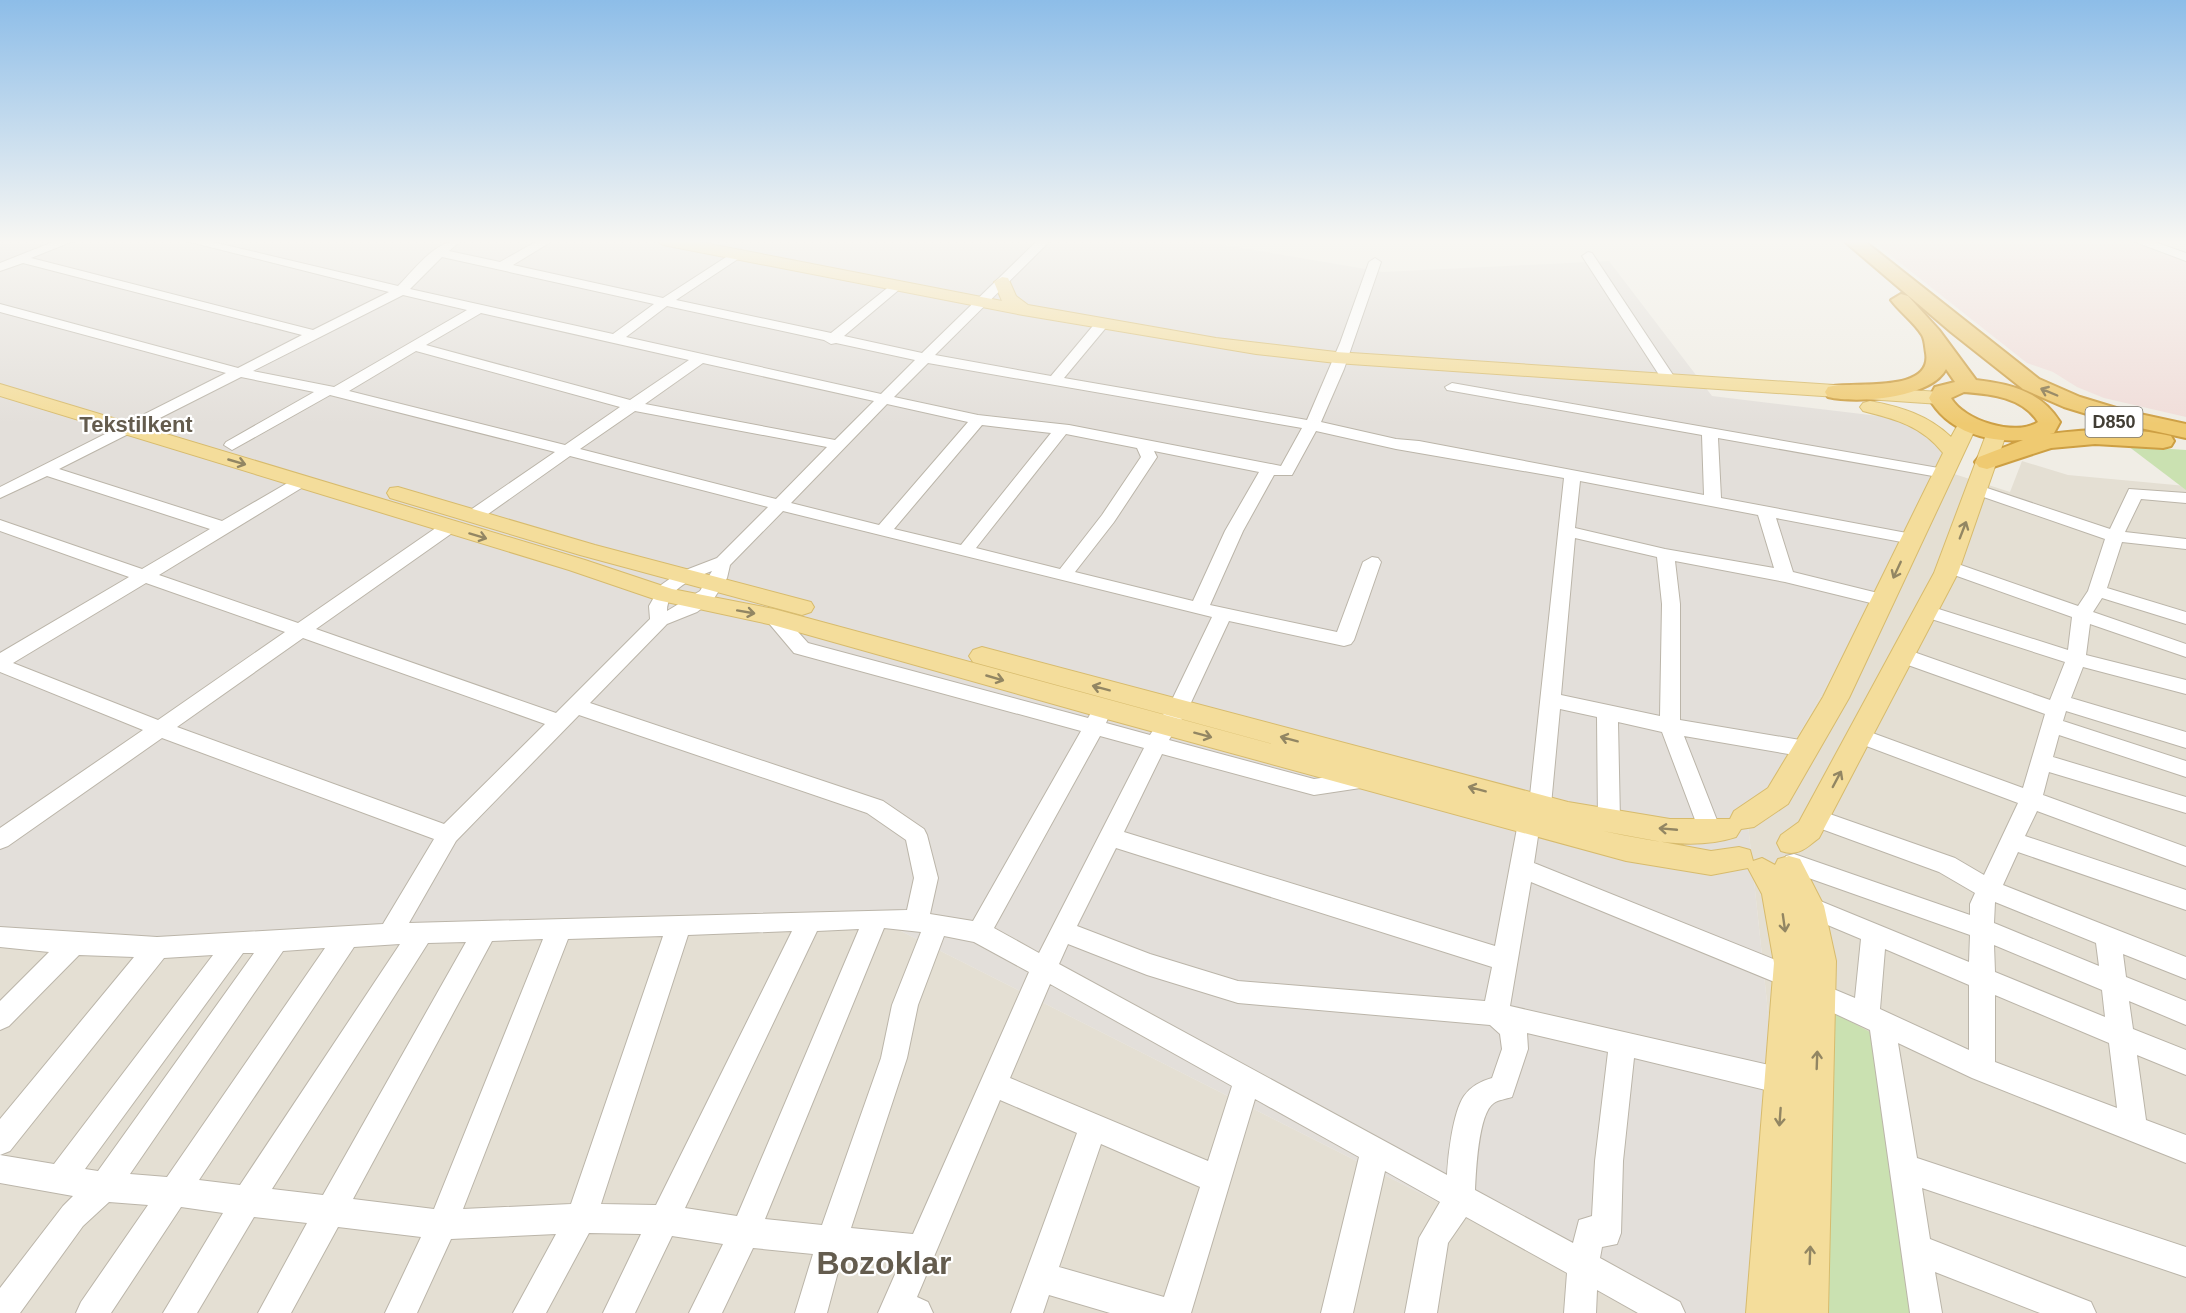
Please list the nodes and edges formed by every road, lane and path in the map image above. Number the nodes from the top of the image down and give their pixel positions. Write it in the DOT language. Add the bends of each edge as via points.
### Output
graph roads {
  1 [pos="186,301"];
  2 [pos="380,301"];
  3 [pos="449,301"];
  4 [pos="662,301"];
  5 [pos="877,301"];
  6 [pos="976,301"];
  7 [pos="1013,301"];
  8 [pos="1363,301"];
  9 [pos="1618,301"];
  10 [pos="1902,301"];
  11 [pos="1926,301"];
  12 [pos="665,302"];
  13 [pos="980,302"];
  14 [pos="0,308"];
  15 [pos="480,308"];
  16 [pos="1023,310"];
  17 [pos="1102,324"];
  18 [pos="1958,328"];
  19 [pos="313,334"];
  20 [pos="1932,334"];
  21 [pos="615,339"];
  22 [pos="831,340"];
  23 [pos="416,346"];
  24 [pos="926,358"];
  25 [pos="699,359"];
  26 [pos="1344,360"];
  27 [pos="237,372"];
  28 [pos="0,379"];
  29 [pos="1055,380"];
  30 [pos="1670,381"];
  31 [pos="1969,386"];
  32 [pos="1452,387"];
  33 [pos="1994,389"];
  34 [pos="0,390"];
  35 [pos="331,392"];
  36 [pos="1836,392"];
  37 [pos="887,398"];
  38 [pos="634,406"];
  39 [pos="1864,406"];
  40 [pos="1953,411"];
  41 [pos="2045,416"];
  42 [pos="978,420"];
  43 [pos="131,425"];
  44 [pos="1314,426"];
  45 [pos="1061,430"];
  46 [pos="1710,431"];
  47 [pos="1997,432"];
  48 [pos="2184,437"];
  49 [pos="1143,444"];
  50 [pos="232,445"];
  51 [pos="839,445"];
  52 [pos="569,451"];
  53 [pos="1987,462"];
  54 [pos="1949,463"];
  55 [pos="1269,469"];
  56 [pos="45,470"];
  57 [pos="1572,475"];
  58 [pos="302,481"];
  59 [pos="1978,490"];
  60 [pos="0,493"];
  61 [pos="2186,498"];
  62 [pos="1713,502"];
  63 [pos="779,505"];
  64 [pos="1765,512"];
  65 [pos="475,515"];
  66 [pos="0,525"];
  67 [pos="223,527"];
  68 [pos="449,527"];
  69 [pos="883,531"];
  70 [pos="1567,531"];
  71 [pos="2115,536"];
  72 [pos="1912,539"];
  73 [pos="2186,545"];
  74 [pos="965,550"];
  75 [pos="1665,554"];
  76 [pos="1372,562"];
  77 [pos="1949,567"];
  78 [pos="720,572"];
  79 [pos="686,574"];
  80 [pos="142,575"];
  81 [pos="1064,575"];
  82 [pos="1785,576"];
  83 [pos="2097,591"];
  84 [pos="664,595"];
  85 [pos="1883,600"];
  86 [pos="697,603"];
  87 [pos="1199,608"];
  88 [pos="1926,611"];
  89 [pos="1222,614"];
  90 [pos="2082,615"];
  91 [pos="2186,618"];
  92 [pos="660,620"];
  93 [pos="304,630"];
  94 [pos="2186,651"];
  95 [pos="1901,655"];
  96 [pos="2076,659"];
  97 [pos="0,664"];
  98 [pos="2186,687"];
  99 [pos="1551,700"];
  100 [pos="1607,712"];
  101 [pos="2056,712"];
  102 [pos="568,714"];
  103 [pos="1098,718"];
  104 [pos="1670,726"];
  105 [pos="1166,727"];
  106 [pos="162,729"];
  107 [pos="1860,736"];
  108 [pos="2186,740"];
  109 [pos="1806,749"];
  110 [pos="2043,762"];
  111 [pos="2186,769"];
  112 [pos="2031,800"];
  113 [pos="2186,805"];
  114 [pos="1535,814"];
  115 [pos="1816,818"];
  116 [pos="1609,821"];
  117 [pos="9,823"];
  118 [pos="1727,827"];
  119 [pos="448,835"];
  120 [pos="1111,837"];
  121 [pos="0,840"];
  122 [pos="2012,841"];
  123 [pos="2186,857"];
  124 [pos="1775,861"];
  125 [pos="1521,868"];
  126 [pos="1989,890"];
  127 [pos="2186,900"];
  128 [pos="1808,906"];
  129 [pos="876,920"];
  130 [pos="809,922"];
  131 [pos="926,922"];
  132 [pos="678,927"];
  133 [pos="1982,929"];
  134 [pos="559,930"];
  135 [pos="485,931"];
  136 [pos="979,932"];
  137 [pos="1064,932"];
  138 [pos="421,933"];
  139 [pos="390,934"];
  140 [pos="1874,934"];
  141 [pos="0,937"];
  142 [pos="347,937"];
  143 [pos="2108,937"];
  144 [pos="276,941"];
  145 [pos="237,942"];
  146 [pos="73,945"];
  147 [pos="157,948"];
  148 [pos="1505,960"];
  149 [pos="1044,968"];
  150 [pos="2186,968"];
  151 [pos="1789,977"];
  152 [pos="1982,979"];
  153 [pos="2115,984"];
  154 [pos="1819,994"];
  155 [pos="2186,1013"];
  156 [pos="1496,1014"];
  157 [pos="0,1018"];
  158 [pos="1874,1019"];
  159 [pos="2122,1037"];
  160 [pos="1622,1044"];
  161 [pos="2186,1063"];
  162 [pos="1982,1069"];
  163 [pos="1247,1082"];
  164 [pos="1782,1082"];
  165 [pos="994,1084"];
  166 [pos="1093,1127"];
  167 [pos="2133,1128"];
  168 [pos="0,1141"];
  169 [pos="2186,1149"];
  170 [pos="1375,1152"];
  171 [pos="1904,1168"];
  172 [pos="0,1169"];
  173 [pos="61,1178"];
  174 [pos="1218,1180"];
  175 [pos="104,1187"];
  176 [pos="175,1192"];
  177 [pos="1460,1199"];
  178 [pos="247,1201"];
  179 [pos="330,1211"];
  180 [pos="581,1218"];
  181 [pos="664,1220"];
  182 [pos="442,1225"];
  183 [pos="745,1232"];
  184 [pos="832,1240"];
  185 [pos="1916,1249"];
  186 [pos="921,1250"];
  187 [pos="2186,1262"];
  188 [pos="1583,1268"];
  189 [pos="1039,1277"];
  190 [pos="902,1311"];
  191 [pos="1,1313"];
  192 [pos="92,1313"];
  193 [pos="179,1313"];
  194 [pos="274,1313"];
  195 [pos="401,1313"];
  196 [pos="529,1313"];
  197 [pos="619,1313"];
  198 [pos="705,1313"];
  199 [pos="811,1313"];
  200 [pos="1027,1313"];
  201 [pos="1165,1313"];
  202 [pos="1175,1313"];
  203 [pos="1337,1313"];
  204 [pos="1421,1313"];
  205 [pos="1580,1313"];
  206 [pos="1669,1313"];
  207 [pos="1767,1313"];
  208 [pos="1807,1313"];
  209 [pos="1926,1313"];
  210 [pos="2080,1313"];
  1 -- 19 [label="street"];
  2 -- 19 [label="street"];
  3 -- 15 [label="street"];
  4 -- 12 [label="street"];
  5 -- 22 [label="street"];
  6 -- 13 [label="main road"];
  7 -- 16 [label="main road"];
  8 -- 26 [label="street"];
  9 -- 30 [label="street"];
  10 -- 20 [label="highway"];
  11 -- 18 [label="highway"];
  12 -- 21 [label="street"];
  12 -- 22 [label="street"];
  13 -- 16 [label="main road"];
  13 -- 24 [label="street"];
  14 -- 27 [label="street"];
  15 -- 21 [label="street"];
  15 -- 23 [label="street"];
  16 -- 17 [label="main road"];
  17 -- 26 [label="main road" via="1238,348"];
  17 -- 29 [label="street"];
  18 -- 33 [label="highway"];
  48 -- 18 [label="highway, one-way" via="2072,402 2031,384"];
  19 -- 27 [label="street"];
  20 -- 31 [label="highway"];
  20 -- 36 [label="highway" via="1937,362 1929,378 1911,386"];
  21 -- 25 [label="street"];
  22 -- 24 [label="street"];
  23 -- 35 [label="street"];
  23 -- 38 [label="street"];
  24 -- 29 [label="street"];
  24 -- 37 [label="street"];
  25 -- 37 [label="street"];
  25 -- 38 [label="street"];
  26 -- 30 [label="main road"];
  26 -- 39 [label="main road" via="1423,371"];
  26 -- 44 [label="street"];
  27 -- 35 [label="street"];
  27 -- 43 [label="street"];
  28 -- 43 [label="main road"];
  29 -- 44 [label="street"];
  30 -- 36 [label="main road"];
  31 -- 33 [label="highway"];
  31 -- 40 [label="highway" via="1943,392"];
  32 -- 46 [label="street"];
  33 -- 41 [label="highway" via="2026,400"];
  34 -- 43 [label="main road"];
  35 -- 50 [label="street"];
  35 -- 52 [label="street"];
  36 -- 40 [label="main road"];
  37 -- 42 [label="street"];
  37 -- 51 [label="street"];
  38 -- 51 [label="street"];
  38 -- 52 [label="street"];
  39 -- 40 [label="main road"];
  39 -- 54 [label="main road" via="1912,417 1931,428"];
  40 -- 47 [label="highway"];
  40 -- 54 [label="main road"];
  41 -- 47 [label="highway" via="2046,428 2038,433"];
  41 -- 48 [label="highway, D850"];
  42 -- 45 [label="street"];
  42 -- 69 [label="street"];
  43 -- 50 [label="main road"];
  43 -- 56 [label="street"];
  43 -- 58 [label="main road, one-way"];
  44 -- 55 [label="street" via="1286,472"];
  44 -- 57 [label="street"];
  45 -- 49 [label="street"];
  45 -- 74 [label="street"];
  46 -- 54 [label="street"];
  46 -- 62 [label="street"];
  47 -- 53 [label="main road"];
  48 -- 53 [label="highway" via="2045,440"];
  49 -- 55 [label="street"];
  49 -- 81 [label="street" via="1149,457"];
  50 -- 65 [label="main road"];
  51 -- 63 [label="street"];
  52 -- 63 [label="street"];
  52 -- 65 [label="street"];
  53 -- 59 [label="main road"];
  54 -- 72 [label="main road"];
  55 -- 87 [label="street" via="1234,531"];
  56 -- 60 [label="street"];
  56 -- 67 [label="street"];
  57 -- 62 [label="street"];
  57 -- 70 [label="street"];
  58 -- 67 [label="street"];
  58 -- 68 [label="main road"];
  59 -- 71 [label="street"];
  77 -- 59 [label="main road, one-way"];
  61 -- 71 [label="street" via="2135,493"];
  62 -- 64 [label="street"];
  63 -- 69 [label="street"];
  63 -- 78 [label="street"];
  64 -- 72 [label="street"];
  64 -- 82 [label="street"];
  65 -- 79 [label="main road" via="588,550"];
  66 -- 80 [label="street"];
  67 -- 80 [label="street"];
  68 -- 84 [label="main road, one-way"];
  68 -- 93 [label="street"];
  69 -- 74 [label="street"];
  70 -- 75 [label="street"];
  70 -- 99 [label="street"];
  71 -- 73 [label="street"];
  71 -- 83 [label="street"];
  72 -- 85 [label="main road, one-way"];
  74 -- 81 [label="street"];
  75 -- 82 [label="street"];
  75 -- 104 [label="street" via="1671,604"];
  76 -- 89 [label="street" via="1344,640"];
  77 -- 88 [label="main road"];
  77 -- 90 [label="street"];
  78 -- 79 [label="main road"];
  78 -- 86 [label="street"];
  105 -- 78 [label="main road, one-way"];
  79 -- 84 [label="street"];
  80 -- 93 [label="street"];
  80 -- 97 [label="street"];
  81 -- 87 [label="street"];
  82 -- 85 [label="street"];
  83 -- 90 [label="street"];
  83 -- 91 [label="street"];
  84 -- 86 [label="main road"];
  84 -- 92 [label="street" via="658,606"];
  85 -- 109 [label="main road" via="1836,698"];
  86 -- 92 [label="street" via="688,612"];
  86 -- 103 [label="main road, one-way" via="774,616"];
  87 -- 89 [label="street"];
  88 -- 95 [label="main road"];
  88 -- 96 [label="street"];
  89 -- 105 [label="street"];
  90 -- 94 [label="street"];
  90 -- 96 [label="street"];
  92 -- 102 [label="street"];
  93 -- 102 [label="street"];
  93 -- 106 [label="street"];
  95 -- 101 [label="street"];
  95 -- 107 [label="main road"];
  96 -- 98 [label="street"];
  96 -- 101 [label="street"];
  97 -- 106 [label="street"];
  99 -- 100 [label="street"];
  99 -- 114 [label="street"];
  100 -- 104 [label="street"];
  100 -- 116 [label="street"];
  101 -- 108 [label="street"];
  101 -- 110 [label="street"];
  101 -- 111 [label="street"];
  102 -- 119 [label="street"];
  102 -- 131 [label="street" via="875,807 916,835 926,878"];
  103 -- 105 [label="main road"];
  103 -- 136 [label="street"];
  104 -- 109 [label="street"];
  104 -- 118 [label="street"];
  114 -- 105 [label="main road, one-way"];
  105 -- 114 [label="main road" via="1367,779"];
  105 -- 120 [label="street"];
  106 -- 117 [label="street"];
  106 -- 119 [label="street"];
  107 -- 112 [label="street"];
  115 -- 107 [label="main road, one-way"];
  109 -- 118 [label="main road" via="1778,796"];
  110 -- 112 [label="street"];
  110 -- 113 [label="street"];
  112 -- 122 [label="street"];
  112 -- 123 [label="street"];
  114 -- 116 [label="main road"];
  114 -- 124 [label="main road" via="1626,849 1711,863"];
  114 -- 125 [label="street"];
  115 -- 124 [label="main road" via="1809,830"];
  115 -- 126 [label="street" via="1947,866"];
  118 -- 116 [label="main road, one-way"];
  117 -- 121 [label="street"];
  118 -- 124 [label="main road" via="1726,843"];
  118 -- 124 [label="main road" via="1776,828"];
  119 -- 139 [label="street"];
  120 -- 137 [label="street"];
  120 -- 148 [label="street"];
  122 -- 126 [label="street"];
  122 -- 127 [label="street"];
  124 -- 128 [label="main road"];
  124 -- 133 [label="street"];
  124 -- 151 [label="main road, one-way"];
  125 -- 148 [label="street"];
  125 -- 151 [label="street"];
  126 -- 133 [label="street" via="1982,904"];
  126 -- 143 [label="street"];
  128 -- 140 [label="street"];
  128 -- 154 [label="main road" via="1820,961"];
  129 -- 130 [label="street"];
  129 -- 131 [label="street"];
  129 -- 183 [label="street"];
  130 -- 132 [label="street"];
  130 -- 181 [label="street"];
  131 -- 136 [label="street"];
  131 -- 184 [label="street" via="894,1058"];
  132 -- 134 [label="street"];
  132 -- 180 [label="street"];
  133 -- 152 [label="street"];
  133 -- 153 [label="street"];
  134 -- 135 [label="street"];
  134 -- 182 [label="street"];
  135 -- 138 [label="street"];
  135 -- 179 [label="street"];
  136 -- 149 [label="street"];
  137 -- 149 [label="street"];
  137 -- 156 [label="street" via="1147,964 1238,992"];
  138 -- 139 [label="street"];
  138 -- 178 [label="street"];
  139 -- 142 [label="street"];
  140 -- 152 [label="street"];
  140 -- 158 [label="street"];
  141 -- 146 [label="street"];
  142 -- 144 [label="street"];
  142 -- 176 [label="street"];
  143 -- 150 [label="street"];
  143 -- 153 [label="street"];
  144 -- 145 [label="street"];
  144 -- 175 [label="street"];
  145 -- 147 [label="street"];
  145 -- 173 [label="street"];
  146 -- 147 [label="street"];
  146 -- 157 [label="street"];
  147 -- 168 [label="street"];
  148 -- 156 [label="street"];
  149 -- 163 [label="street"];
  149 -- 165 [label="street"];
  151 -- 164 [label="main road"];
  152 -- 159 [label="street"];
  152 -- 162 [label="street"];
  153 -- 155 [label="street"];
  153 -- 159 [label="street"];
  154 -- 158 [label="street"];
  208 -- 154 [label="main road, one-way"];
  156 -- 160 [label="street"];
  156 -- 177 [label="street" via="1512,1028 1515,1049 1502,1088 1485,1093 1474,1105 1462,1159"];
  158 -- 162 [label="street"];
  158 -- 171 [label="street"];
  159 -- 161 [label="street"];
  159 -- 167 [label="street"];
  160 -- 164 [label="street"];
  160 -- 188 [label="street" via="1609,1161 1606,1233 1590,1231"];
  162 -- 167 [label="street"];
  163 -- 170 [label="street"];
  163 -- 174 [label="street"];
  164 -- 207 [label="main road, one-way"];
  165 -- 166 [label="street"];
  165 -- 186 [label="street"];
  166 -- 174 [label="street"];
  166 -- 189 [label="street"];
  167 -- 169 [label="street"];
  170 -- 177 [label="street"];
  170 -- 203 [label="street"];
  171 -- 185 [label="street"];
  171 -- 187 [label="street"];
  172 -- 173 [label="street"];
  173 -- 175 [label="street"];
  174 -- 202 [label="street"];
  175 -- 176 [label="street"];
  175 -- 191 [label="street" via="73,1216"];
  176 -- 178 [label="street"];
  176 -- 192 [label="street"];
  177 -- 188 [label="street"];
  177 -- 204 [label="street" via="1434,1238"];
  178 -- 179 [label="street"];
  178 -- 193 [label="street"];
  179 -- 182 [label="street"];
  179 -- 194 [label="street"];
  180 -- 181 [label="street"];
  180 -- 182 [label="street"];
  180 -- 196 [label="street"];
  181 -- 183 [label="street"];
  181 -- 197 [label="street"];
  182 -- 195 [label="street"];
  183 -- 184 [label="street"];
  183 -- 198 [label="street"];
  184 -- 186 [label="street"];
  184 -- 199 [label="street"];
  185 -- 209 [label="street"];
  185 -- 210 [label="street"];
  186 -- 190 [label="street"];
  188 -- 205 [label="street"];
  188 -- 206 [label="street"];
  189 -- 200 [label="street"];
  189 -- 201 [label="street"];
}
